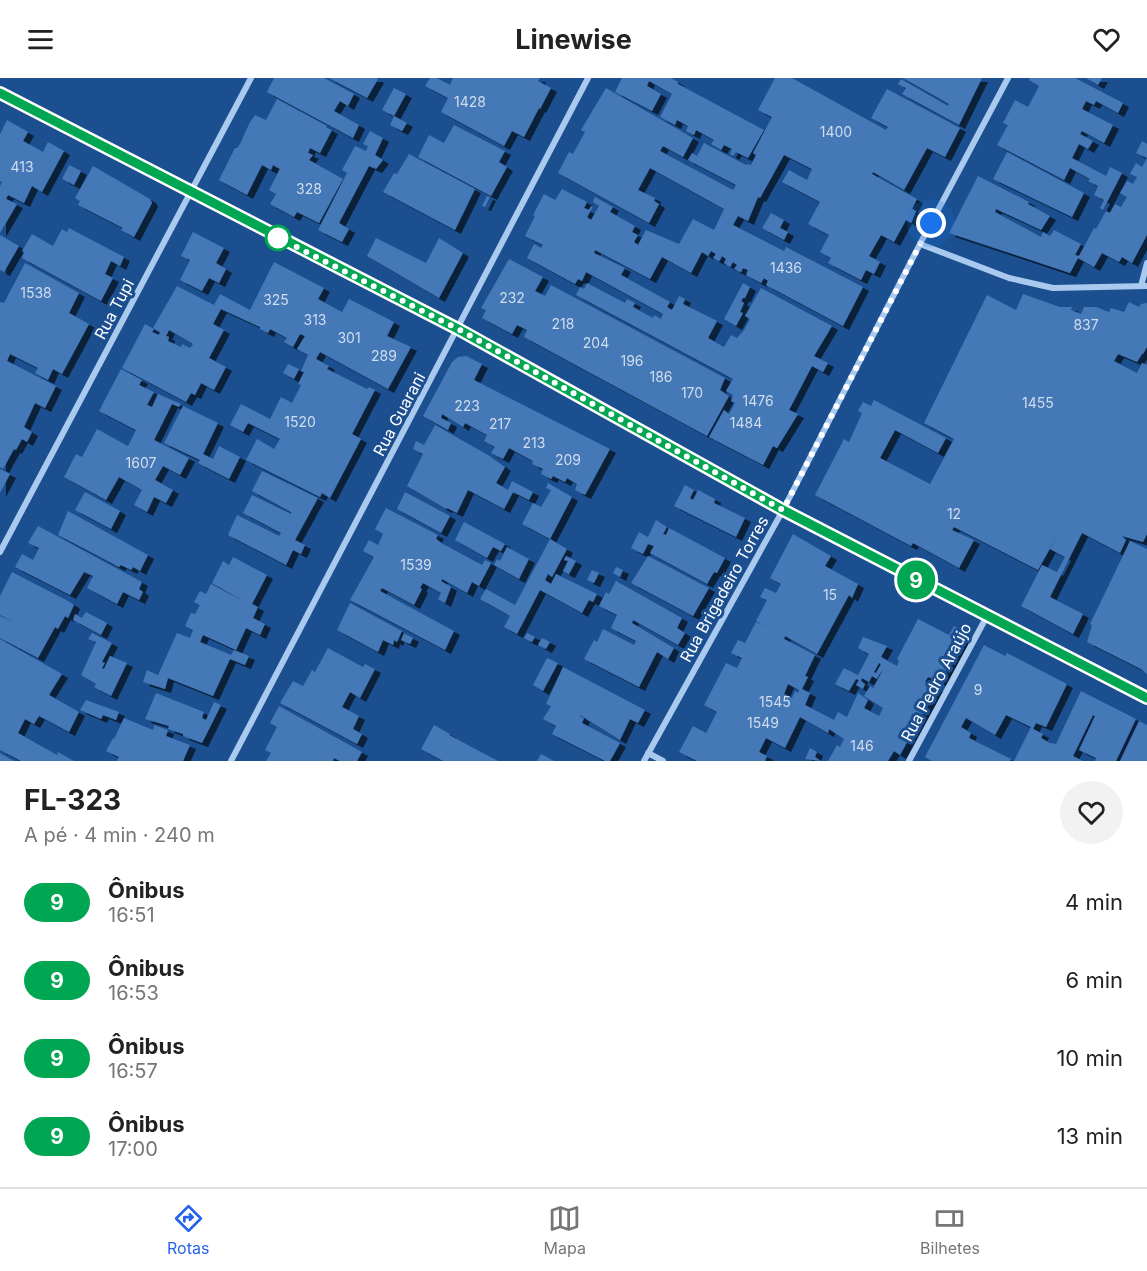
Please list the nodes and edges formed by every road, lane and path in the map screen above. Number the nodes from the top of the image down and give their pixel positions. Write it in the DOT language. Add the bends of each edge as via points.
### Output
graph roads {
  1 [pos="251,78"];
  2 [pos="588,78"];
  3 [pos="1008,78"];
  4 [pos="0,93"];
  5 [pos="191,193"];
  6 [pos="920,244"];
  7 [pos="1147,262"];
  8 [pos="1144,286"];
  9 [pos="458,329"];
  10 [pos="783,510"];
  11 [pos="0,552"];
  12 [pos="987,616"];
  13 [pos="1147,698"];
  14 [pos="648,753"];
  15 [pos="231,761"];
  16 [pos="644,761"];
  17 [pos="663,761"];
  18 [pos="909,761"];
  1 -- 5 [label="street, Rua Tupi"];
  2 -- 9 [label="street, Rua Guarani"];
  3 -- 6 [label="street, Rua Brigadeiro Torres"];
  4 -- 5 [label="street"];
  5 -- 9 [label="street"];
  5 -- 11 [label="street, Rua Tupi"];
  6 -- 8 [label="street" via="1009,278 1053,288"];
  6 -- 10 [label="street, Rua Brigadeiro Torres"];
  7 -- 8 [label="street"];
  9 -- 10 [label="street"];
  9 -- 15 [label="street, Rua Guarani"];
  10 -- 12 [label="street"];
  10 -- 14 [label="street, Rua Brigadeiro Torres"];
  12 -- 13 [label="street"];
  12 -- 18 [label="street, Rua Pedro Araújo"];
  14 -- 16 [label="street, Rua Brigadeiro Torres"];
  14 -- 17 [label="street"];
}
